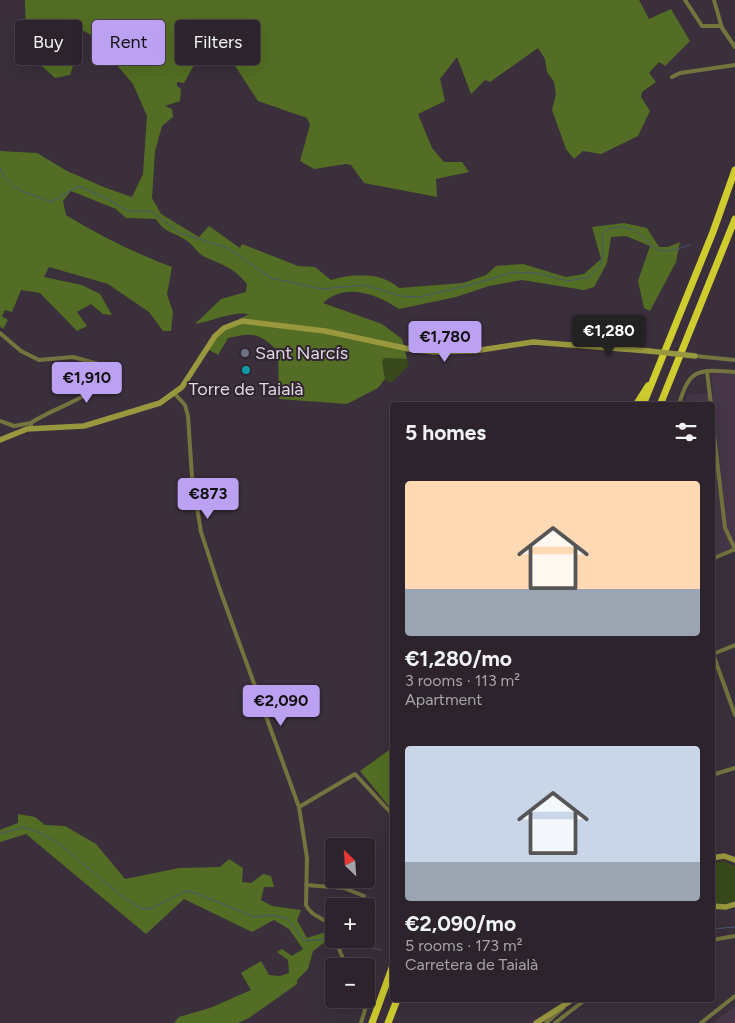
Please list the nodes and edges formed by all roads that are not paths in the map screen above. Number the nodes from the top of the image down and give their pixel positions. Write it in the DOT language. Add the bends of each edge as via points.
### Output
graph roads {
  1 [pos="685,0"];
  2 [pos="714,0"];
  3 [pos="721,26"];
  4 [pos="735,47"];
  5 [pos="735,65"];
  6 [pos="672,77"];
  7 [pos="735,170"];
  8 [pos="735,219"];
  9 [pos="0,333"];
  10 [pos="695,356"];
  11 [pos="735,360"];
  12 [pos="705,371"];
  13 [pos="735,372"];
  14 [pos="656,376"];
  15 [pos="175,394"];
  16 [pos="638,402"];
  17 [pos="644,402"];
  18 [pos="661,402"];
  19 [pos="680,402"];
  20 [pos="710,402"];
  21 [pos="37,420"];
  22 [pos="0,421"];
  23 [pos="31,426"];
  24 [pos="43,428"];
  25 [pos="0,440"];
  26 [pos="715,442"];
  27 [pos="735,549"];
  28 [pos="715,558"];
  29 [pos="735,645"];
  30 [pos="715,653"];
  31 [pos="715,662"];
  32 [pos="735,715"];
  33 [pos="735,768"];
  34 [pos="715,774"];
  35 [pos="299,807"];
  36 [pos="390,812"];
  37 [pos="716,857"];
  38 [pos="735,860"];
  39 [pos="306,885"];
  40 [pos="364,896"];
  41 [pos="734,905"];
  42 [pos="715,907"];
  43 [pos="325,919"];
  44 [pos="735,936"];
  45 [pos="715,939"];
  46 [pos="390,974"];
  47 [pos="735,996"];
  48 [pos="396,1002"];
  49 [pos="568,1002"];
  50 [pos="569,1002"];
  51 [pos="582,1002"];
  52 [pos="365,1008"];
  53 [pos="361,1023"];
  54 [pos="372,1023"];
  55 [pos="388,1023"];
  56 [pos="536,1023"];
  57 [pos="546,1023"];
  58 [pos="556,1023"];
  59 [pos="701,1023"];
  1 -- 3 [label="street" via="702,26"];
  2 -- 3 [label="street"];
  3 -- 4 [label="street"];
  5 -- 6 [label="street"];
  7 -- 14 [label="highway"];
  8 -- 18 [label="highway"];
  9 -- 21 [label="street" via="21,351 39,360 73,357 108,369 103,381 95,388"];
  10 -- 11 [label="street"];
  10 -- 15 [label="street, bridge" via="533,342 469,352 427,352 317,330 242,321 215,336"];
  12 -- 13 [label="street"];
  12 -- 19 [label="street" via="692,376"];
  12 -- 20 [label="street"];
  14 -- 16 [label="highway"];
  14 -- 17 [label="highway"];
  15 -- 24 [label="street" via="156,405 94,423"];
  15 -- 35 [label="street" via="185,405 188,416 192,477 201,532"];
  21 -- 23 [label="street"];
  21 -- 24 [label="street"];
  22 -- 23 [label="street" via="14,426"];
  23 -- 24 [label="street"];
  23 -- 25 [label="street"];
  26 -- 27 [label="street" via="726,528"];
  27 -- 28 [label="street"];
  29 -- 30 [label="street"];
  31 -- 32 [label="street"];
  33 -- 34 [label="street"];
  35 -- 36 [label="street" via="355,774"];
  35 -- 39 [label="street" via="307,858"];
  37 -- 38 [label="street"];
  39 -- 40 [label="street" via="344,888"];
  39 -- 43 [label="street" via="306,908"];
  41 -- 42 [label="street"];
  44 -- 45 [label="street"];
  46 -- 54 [label="highway"];
  47 -- 59 [label="street"];
  48 -- 55 [label="highway"];
  49 -- 56 [label="street"];
  50 -- 57 [label="street"];
  51 -- 58 [label="street"];
  52 -- 53 [label="street"];
}
